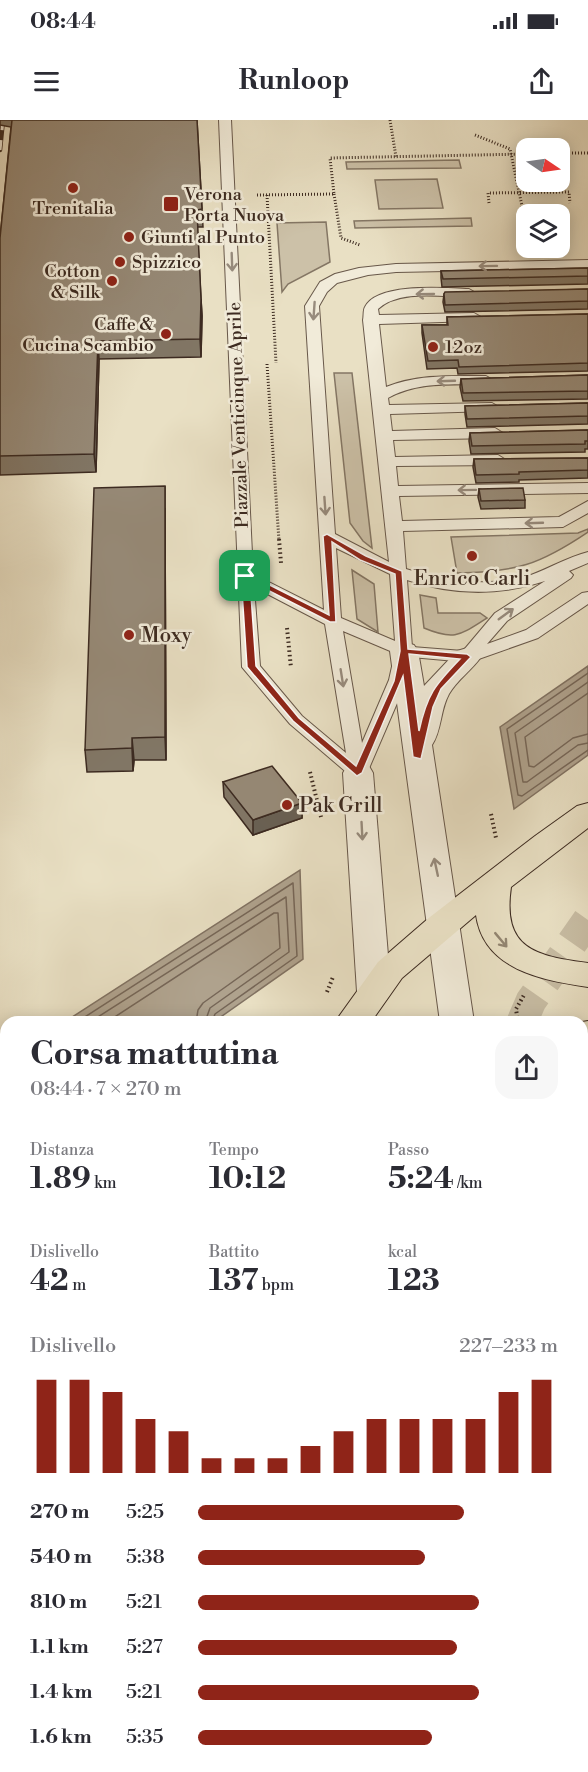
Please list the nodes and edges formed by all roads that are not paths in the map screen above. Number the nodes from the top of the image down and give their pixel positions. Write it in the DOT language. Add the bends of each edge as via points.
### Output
graph roads {
  1 [pos="225,120"];
  2 [pos="588,264"];
  3 [pos="480,292"];
  4 [pos="484,317"];
  5 [pos="370,320"];
  6 [pos="507,380"];
  7 [pos="381,403"];
  8 [pos="508,407"];
  9 [pos="504,432"];
  10 [pos="384,436"];
  11 [pos="515,460"];
  12 [pos="387,462"];
  13 [pos="588,488"];
  14 [pos="390,491"];
  15 [pos="588,506"];
  16 [pos="395,526"];
  17 [pos="327,536"];
  18 [pos="588,558"];
  19 [pos="399,573"];
  20 [pos="245,576"];
  21 [pos="588,597"];
  22 [pos="333,621"];
  23 [pos="404,651"];
  24 [pos="467,657"];
  25 [pos="418,757"];
  26 [pos="357,773"];
  27 [pos="588,813"];
  28 [pos="495,885"];
  29 [pos="442,925"];
  30 [pos="588,975"];
  31 [pos="375,1007"];
  32 [pos="361,1016"];
  33 [pos="456,1016"];
  1 -- 20 [label="lane, Piazzale Venticinque Aprile, one-way"];
  2 -- 17 [label="lane, one-way" via="396,268 349,275 326,285 312,306"];
  3 -- 5 [label="lane, one-way" via="382,297 371,308"];
  4 -- 5 [label="lane"];
  5 -- 7 [label="lane"];
  6 -- 7 [label="lane, one-way" via="414,382 394,386"];
  7 -- 8 [label="lane"];
  7 -- 10 [label="lane"];
  9 -- 10 [label="lane"];
  10 -- 12 [label="lane"];
  11 -- 12 [label="lane"];
  12 -- 14 [label="lane"];
  13 -- 14 [label="lane, one-way"];
  14 -- 16 [label="lane"];
  15 -- 16 [label="lane, one-way" via="563,522"];
  16 -- 19 [label="lane"];
  17 -- 19 [label="lane" via="363,558"];
  17 -- 22 [label="lane"];
  18 -- 19 [label="lane" via="518,583 482,587 444,584"];
  24 -- 18 [label="lane, one-way" via="501,617"];
  19 -- 23 [label="lane"];
  20 -- 22 [label="lane"];
  20 -- 26 [label="lane, Piazzale Venticinque Aprile" via="251,667 296,720"];
  21 -- 24 [label="lane" via="532,634"];
  22 -- 23 [label="lane"];
  22 -- 26 [label="lane, one-way"];
  23 -- 24 [label="lane"];
  23 -- 25 [label="street"];
  23 -- 26 [label="lane" via="398,681"];
  24 -- 25 [label="street" via="438,687 428,707"];
  29 -- 25 [label="street, one-way"];
  26 -- 31 [label="street, one-way"];
  27 -- 28 [label="main road"];
  28 -- 29 [label="main road"];
  28 -- 30 [label="main road, one-way" via="490,907 492,930 500,941 526,960 562,972"];
  29 -- 31 [label="main road" via="390,970"];
  29 -- 33 [label="street"];
  31 -- 32 [label="main road"];
}
